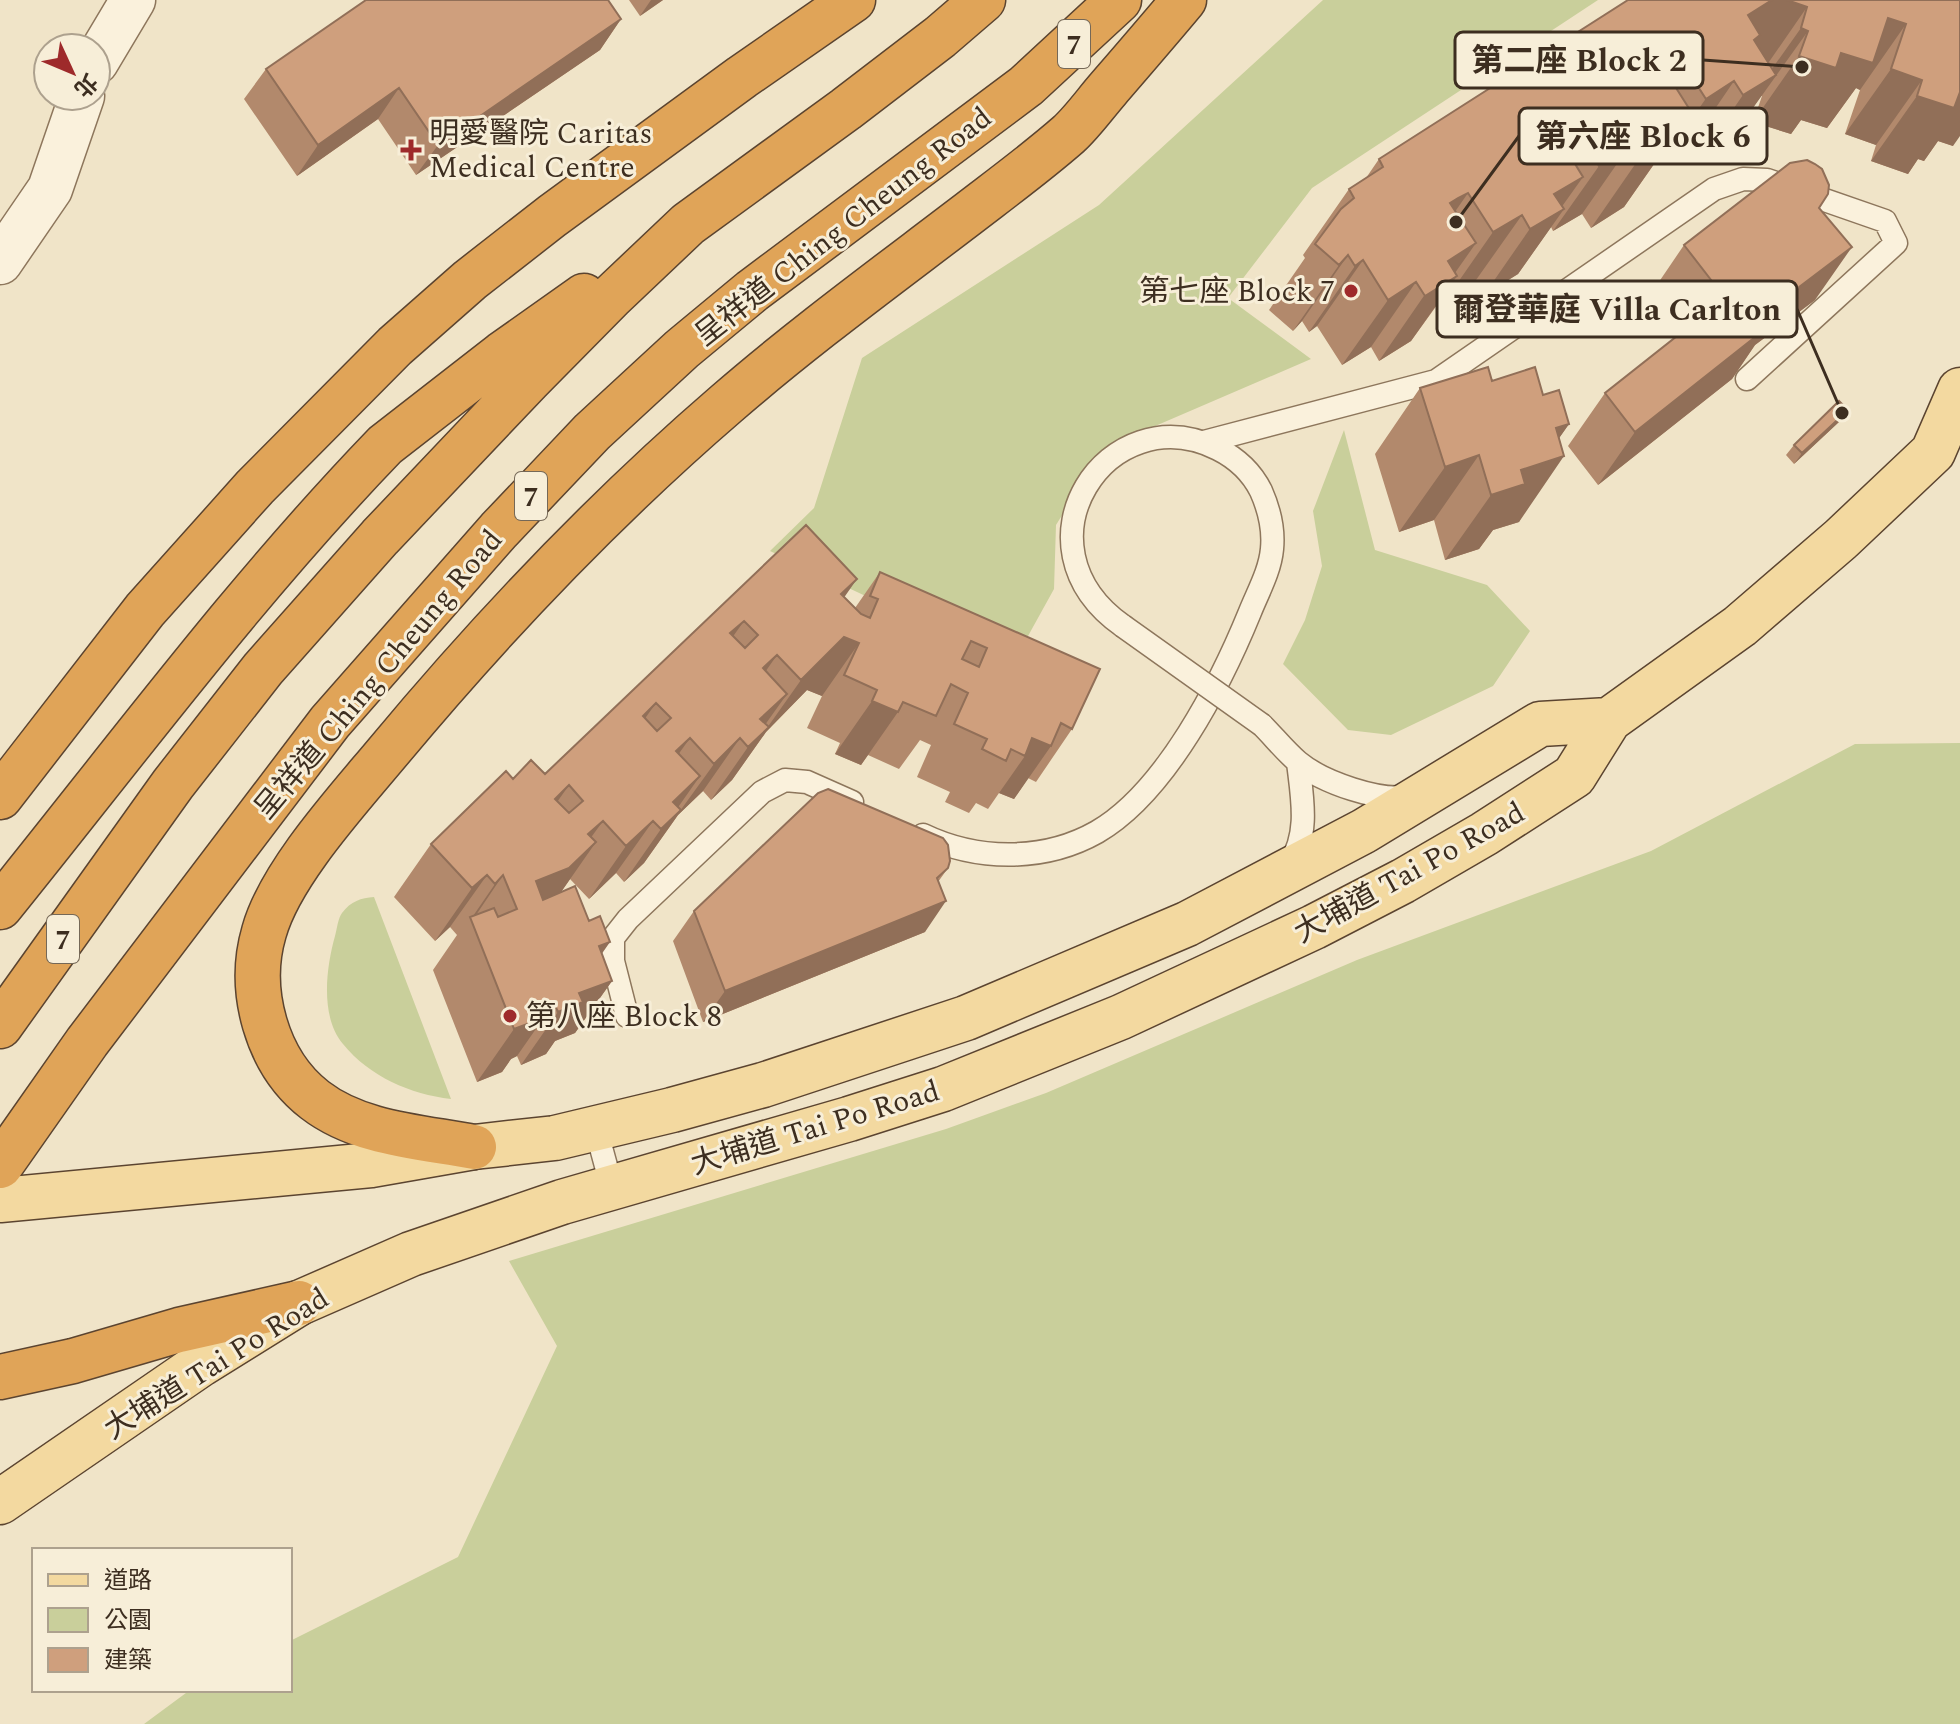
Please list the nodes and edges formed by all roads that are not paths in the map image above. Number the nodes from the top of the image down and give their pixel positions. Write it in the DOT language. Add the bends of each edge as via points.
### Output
graph roads {
  1 [pos="133,0"];
  2 [pos="853,0"];
  3 [pos="983,0"];
  4 [pos="1119,0"];
  5 [pos="1184,0"];
  6 [pos="112,35"];
  7 [pos="76,112"];
  8 [pos="688,224"];
  9 [pos="0,262"];
  10 [pos="1747,379"];
  11 [pos="1960,390"];
  12 [pos="1204,442"];
  13 [pos="1947,448"];
  14 [pos="1609,720"];
  15 [pos="1298,762"];
  16 [pos="1435,788"];
  17 [pos="0,797"];
  18 [pos="865,808"];
  19 [pos="908,828"];
  20 [pos="1282,876"];
  21 [pos="0,907"];
  22 [pos="627,1016"];
  23 [pos="0,1026"];
  24 [pos="596,1129"];
  25 [pos="474,1147"];
  26 [pos="0,1166"];
  27 [pos="612,1188"];
  28 [pos="0,1200"];
  29 [pos="299,1303"];
  30 [pos="0,1377"];
  31 [pos="0,1502"];
  1 -- 6 [label="street"];
  2 -- 17 [label="highway" via="552,216 395,346 255,487 145,610"];
  3 -- 8 [label="highway, 7"];
  4 -- 26 [label="highway, 呈祥道 Ching Cheung Road / 7" via="1026,86 752,291 592,432 330,722 87,1042"];
  5 -- 25 [label="highway" via="1071,132 726,404 576,543 428,704 279,895 262,941 258,994 266,1029 295,1079 311,1097 356,1123"];
  7 -- 9 [label="street" via="50,189"];
  8 -- 21 [label="highway" via="502,354 385,445 284,555"];
  8 -- 23 [label="highway, 7" via="443,470 263,669 173,784"];
  10 -- 12 [label="lane" via="1896,243 1885,221 1767,180 1743,179 1714,189 1436,381"];
  11 -- 13 [label="main road, 大埔道 Tai Po Road"];
  12 -- 15 [label="lane, bridge" via="1141,442 1099,469 1073,517 1075,569 1102,612 1262,725"];
  12 -- 19 [label="lane" via="1226,453 1258,485 1272,528 1272,551 1227,668 1155,782 1096,832 1021,855 982,854 944,845"];
  13 -- 14 [label="main road, 大埔道 Tai Po Road" via="1740,626"];
  14 -- 16 [label="main road, 大埔道 Tai Po Road" via="1540,724"];
  14 -- 27 [label="main road, 大埔道 Tai Po Road" via="1574,776 1484,834 1327,921 1206,978 943,1089"];
  15 -- 16 [label="lane" via="1344,786 1375,794 1407,798"];
  15 -- 20 [label="lane" via="1304,821 1298,853"];
  16 -- 20 [label="main road, 大埔道 Tai Po Road"];
  18 -- 22 [label="lane" via="807,782 785,780 762,792 613,938 613,961"];
  20 -- 24 [label="main road, 大埔道 Tai Po Road" via="1187,924 966,1018 763,1085"];
  24 -- 25 [label="main road, 大埔道 Tai Po Road"];
  24 -- 27 [label="lane"];
  25 -- 28 [label="main road, 大埔道 Tai Po Road" via="371,1165"];
  27 -- 29 [label="main road, 大埔道 Tai Po Road" via="411,1254"];
  29 -- 30 [label="highway"];
  29 -- 31 [label="main road, 大埔道 Tai Po Road"];
}
